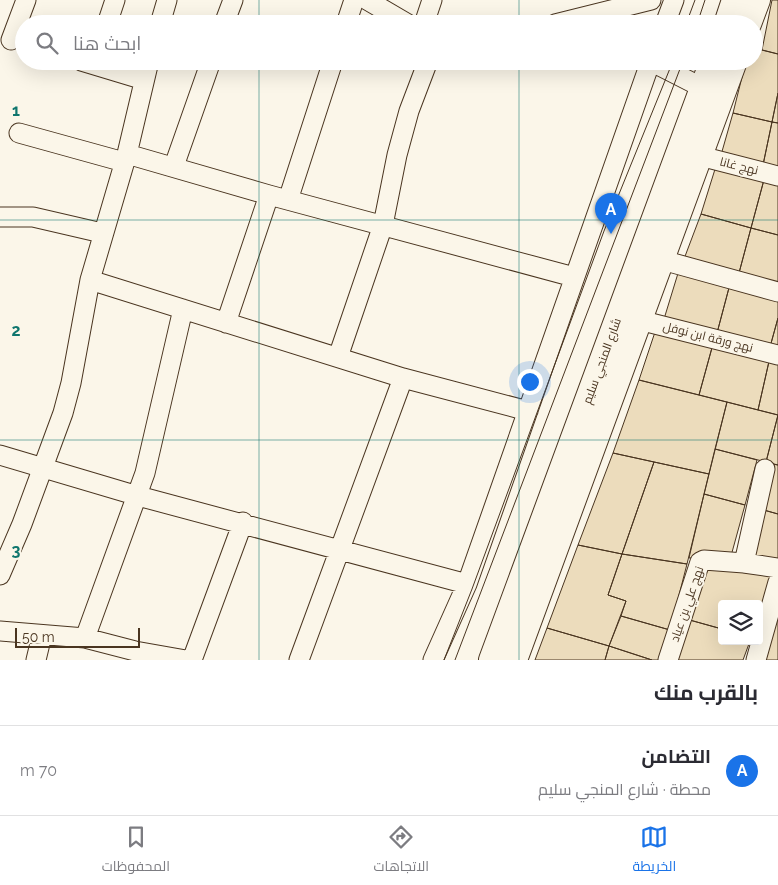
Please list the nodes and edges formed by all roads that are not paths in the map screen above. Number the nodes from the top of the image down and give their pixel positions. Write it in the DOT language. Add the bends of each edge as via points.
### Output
graph roads {
  1 [pos="26,0"];
  2 [pos="115,0"];
  3 [pos="168,0"];
  4 [pos="233,0"];
  5 [pos="354,0"];
  6 [pos="366,0"];
  7 [pos="432,0"];
  8 [pos="651,0"];
  9 [pos="674,0"];
  10 [pos="734,0"];
  11 [pos="758,0"];
  12 [pos="21,15"];
  13 [pos="110,15"];
  14 [pos="163,15"];
  15 [pos="227,15"];
  16 [pos="349,15"];
  17 [pos="392,15"];
  18 [pos="427,15"];
  19 [pos="591,15"];
  20 [pos="668,15"];
  21 [pos="729,15"];
  22 [pos="752,15"];
  23 [pos="112,70"];
  24 [pos="147,70"];
  25 [pos="208,70"];
  26 [pos="330,70"];
  27 [pos="425,70"];
  28 [pos="647,70"];
  29 [pos="666,70"];
  30 [pos="709,70"];
  31 [pos="732,70"];
  32 [pos="144,80"];
  33 [pos="703,88"];
  34 [pos="19,133"];
  35 [pos="700,156"];
  36 [pos="125,158"];
  37 [pos="174,166"];
  38 [pos="778,176"];
  39 [pos="269,195"];
  40 [pos="288,200"];
  41 [pos="0,217"];
  42 [pos="382,226"];
  43 [pos="102,233"];
  44 [pos="662,260"];
  45 [pos="574,277"];
  46 [pos="90,280"];
  47 [pos="778,292"];
  48 [pos="183,309"];
  49 [pos="639,320"];
  50 [pos="226,323"];
  51 [pos="778,355"];
  52 [pos="338,357"];
  53 [pos="403,378"];
  54 [pos="528,411"];
  55 [pos="0,455"];
  56 [pos="44,468"];
  57 [pos="765,469"];
  58 [pos="138,496"];
  59 [pos="243,522"];
  60 [pos="341,551"];
  61 [pos="744,563"];
  62 [pos="778,568"];
  63 [pos="0,575"];
  64 [pos="778,582"];
  65 [pos="467,584"];
  66 [pos="0,631"];
  67 [pos="42,635"];
  68 [pos="85,638"];
  69 [pos="134,656"];
  70 [pos="36,660"];
  71 [pos="186,660"];
  72 [pos="192,660"];
  73 [pos="299,660"];
  74 [pos="433,660"];
  75 [pos="491,660"];
  76 [pos="515,660"];
  77 [pos="668,660"];
  78 [pos="756,660"];
  1 -- 12 [label="street"];
  2 -- 13 [label="street"];
  3 -- 14 [label="street"];
  4 -- 15 [label="street"];
  5 -- 16 [label="street"];
  6 -- 17 [label="street"];
  7 -- 18 [label="street"];
  8 -- 19 [label="street"];
  9 -- 20 [label="street"];
  10 -- 21 [label="main road"];
  11 -- 22 [label="main road"];
  23 -- 32 [label="street"];
  24 -- 32 [label="street"];
  25 -- 37 [label="street"];
  26 -- 40 [label="street"];
  27 -- 42 [label="street" via="399,146"];
  28 -- 45 [label="street"];
  29 -- 33 [label="street"];
  30 -- 33 [label="main road, شارع المنجي سليم"];
  31 -- 35 [label="main road, شارع المنجي سليم"];
  32 -- 36 [label="street"];
  33 -- 75 [label="main road, شارع المنجي سليم"];
  34 -- 36 [label="street"];
  35 -- 38 [label="street, نهج غانا"];
  35 -- 44 [label="main road, شارع المنجي سليم"];
  36 -- 37 [label="street"];
  36 -- 43 [label="street"];
  37 -- 39 [label="street"];
  39 -- 40 [label="street"];
  39 -- 50 [label="street"];
  40 -- 42 [label="street"];
  41 -- 43 [label="street" via="33,216"];
  42 -- 45 [label="street"];
  42 -- 52 [label="street"];
  43 -- 46 [label="street"];
  44 -- 47 [label="street"];
  44 -- 49 [label="main road, شارع المنجي سليم"];
  45 -- 54 [label="street"];
  46 -- 48 [label="street"];
  46 -- 56 [label="street" via="64,413"];
  48 -- 50 [label="street"];
  48 -- 58 [label="street"];
  49 -- 51 [label="street, نهج ورقة ابن نوفل"];
  49 -- 76 [label="main road, شارع المنجي سليم"];
  50 -- 52 [label="street"];
  52 -- 53 [label="street"];
  53 -- 54 [label="street"];
  53 -- 60 [label="street"];
  54 -- 65 [label="street"];
  55 -- 56 [label="street"];
  56 -- 58 [label="street"];
  56 -- 63 [label="street"];
  57 -- 61 [label="street"];
  58 -- 59 [label="street"];
  58 -- 68 [label="street"];
  59 -- 60 [label="street"];
  59 -- 72 [label="street"];
  60 -- 65 [label="street"];
  60 -- 73 [label="street"];
  61 -- 62 [label="street"];
  61 -- 77 [label="street, نهج علي بن عياد" via="700,562"];
  64 -- 78 [label="street"];
  65 -- 74 [label="street"];
  66 -- 67 [label="street"];
  67 -- 68 [label="street"];
  67 -- 70 [label="street"];
  68 -- 69 [label="street"];
  69 -- 71 [label="street"];
}
